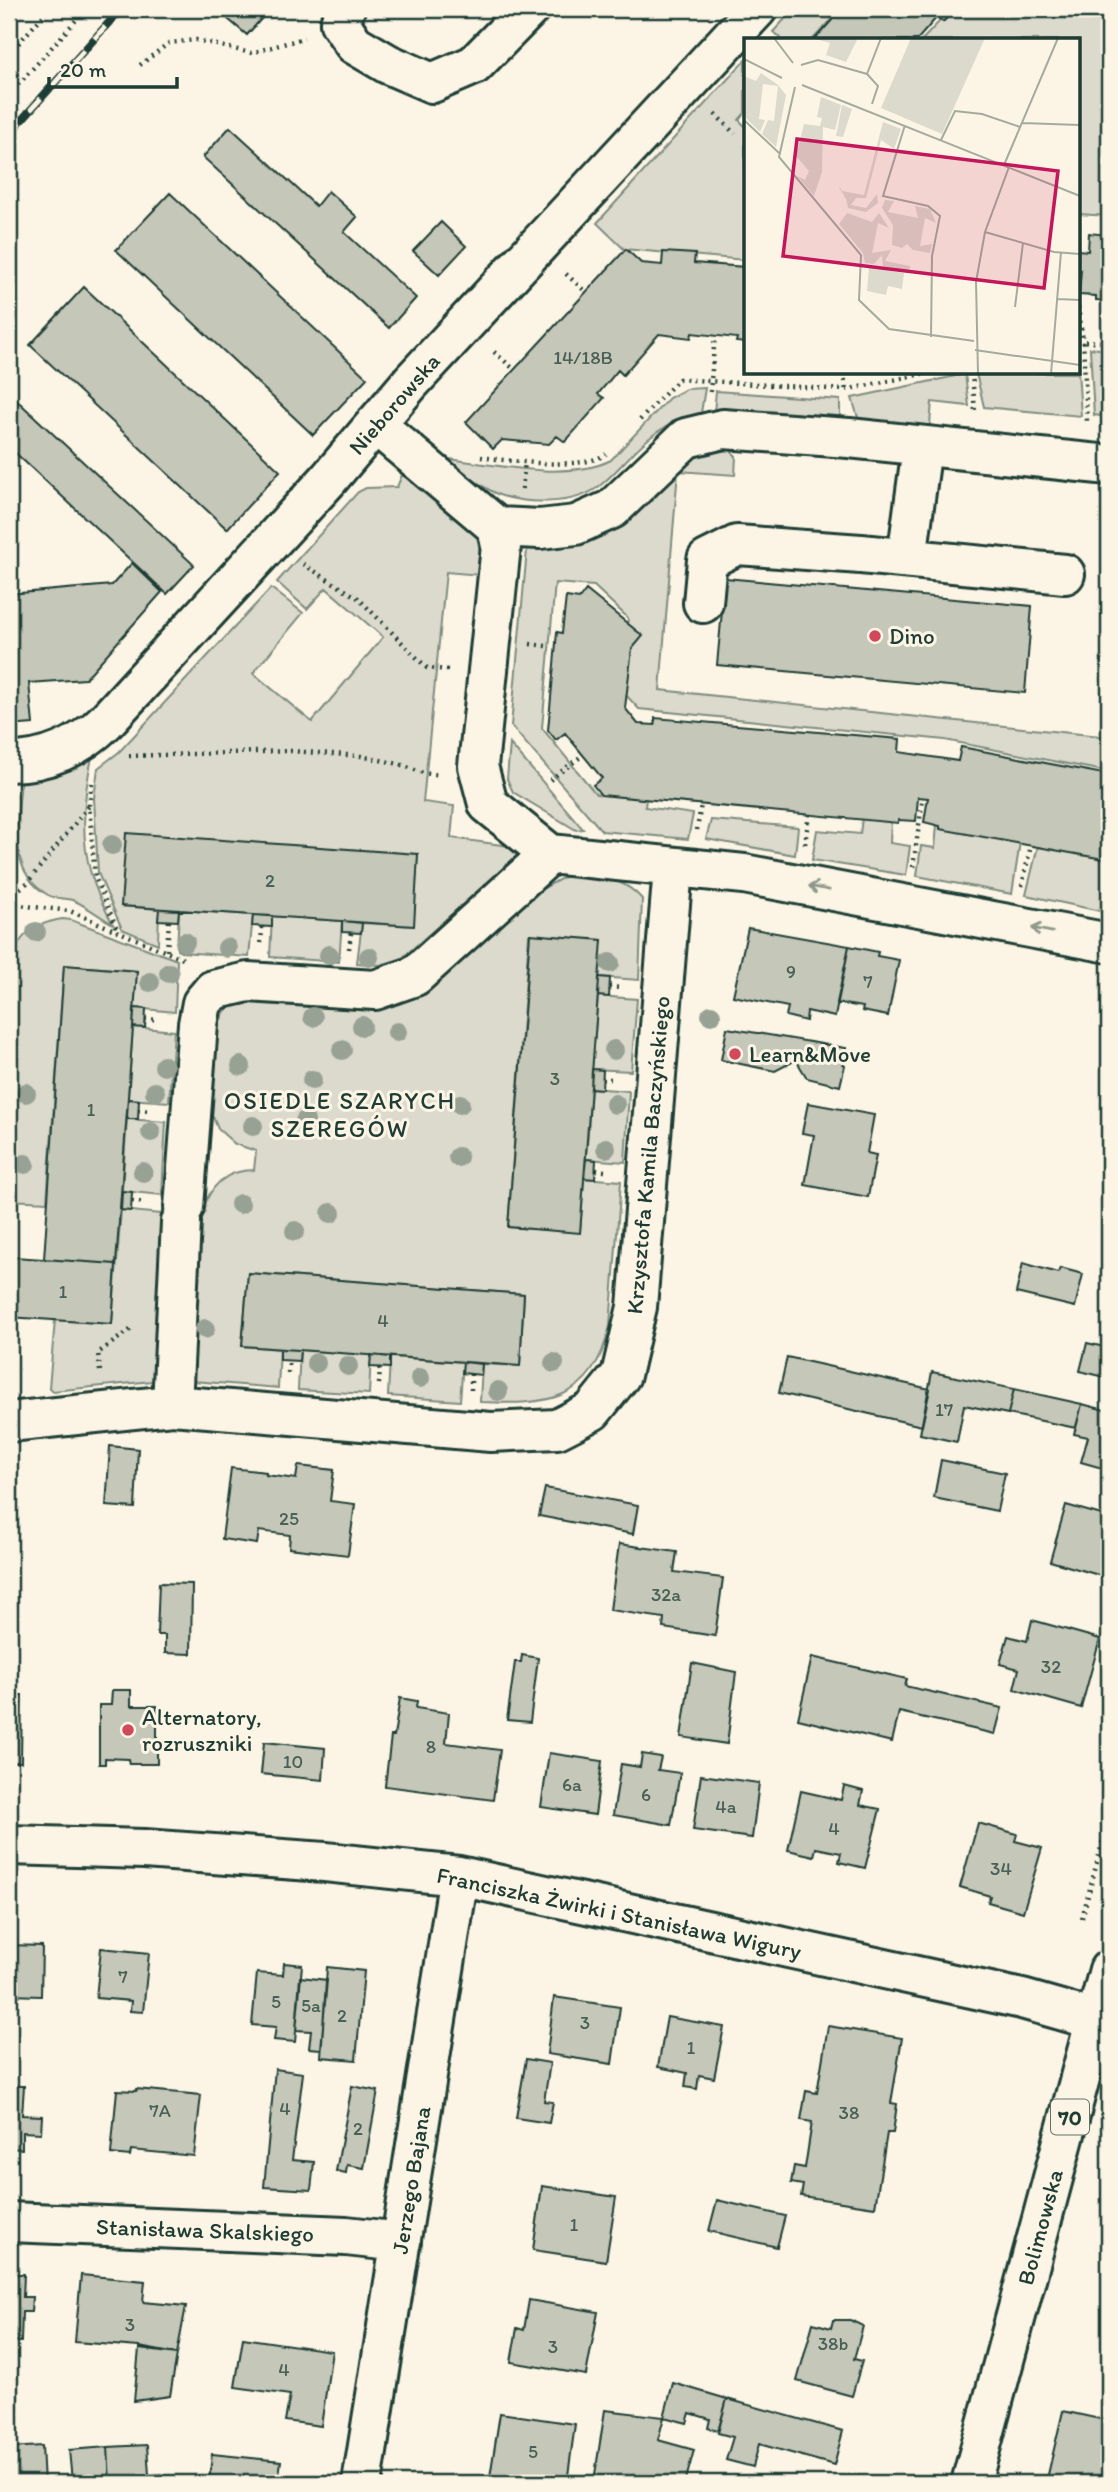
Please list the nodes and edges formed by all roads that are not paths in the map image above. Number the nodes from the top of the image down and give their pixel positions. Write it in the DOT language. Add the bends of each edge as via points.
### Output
graph roads {
  1 [pos="529,9"];
  2 [pos="757,9"];
  3 [pos="343,16"];
  4 [pos="375,424"];
  5 [pos="922,447"];
  6 [pos="1097,463"];
  7 [pos="497,527"];
  8 [pos="907,558"];
  9 [pos="1065,574"];
  10 [pos="703,603"];
  11 [pos="9,762"];
  12 [pos="550,854"];
  13 [pos="673,868"];
  14 [pos="1109,943"];
  15 [pos="172,1405"];
  16 [pos="9,1422"];
  17 [pos="9,1845"];
  18 [pos="459,1876"];
  19 [pos="1109,1975"];
  20 [pos="1096,2020"];
  21 [pos="9,2222"];
  22 [pos="401,2242"];
  23 [pos="362,2483"];
  24 [pos="971,2483"];
  1 -- 3 [label="street" via="474,65 432,83 355,44"];
  2 -- 4 [label="street, Nieborowska"];
  4 -- 7 [label="street"];
  4 -- 11 [label="street, Nieborowska" via="94,745 71,747 31,762"];
  5 -- 6 [label="street"];
  5 -- 7 [label="street" via="849,438 708,431 686,438 611,509 576,525"];
  5 -- 8 [label="street"];
  7 -- 12 [label="street" via="501,546 478,766 488,804"];
  8 -- 9 [label="street"];
  8 -- 10 [label="street" via="737,545 707,559"];
  12 -- 13 [label="street"];
  12 -- 15 [label="street" via="415,976 375,989 248,982 213,990 202,1003 182,1214"];
  14 -- 13 [label="street, one-way" via="744,874"];
  13 -- 15 [label="street, Krzysztofa Kamila Baczyńskiego" via="637,1307 621,1375 592,1412 557,1429 491,1432"];
  15 -- 16 [label="street, Krzysztofa Kamila Baczyńskiego"];
  17 -- 18 [label="street, Franciszka Żwirki i Stanisława Wigury" via="325,1861"];
  18 -- 20 [label="street, Franciszka Żwirki i Stanisława Wigury" via="1022,1999"];
  18 -- 22 [label="street, Jerzego Bajana"];
  19 -- 20 [label="street, Bolimowska / 70"];
  20 -- 24 [label="street, Bolimowska / 70"];
  21 -- 22 [label="street, Stanisława Skalskiego"];
  22 -- 23 [label="street, Jerzego Bajana"];
}
